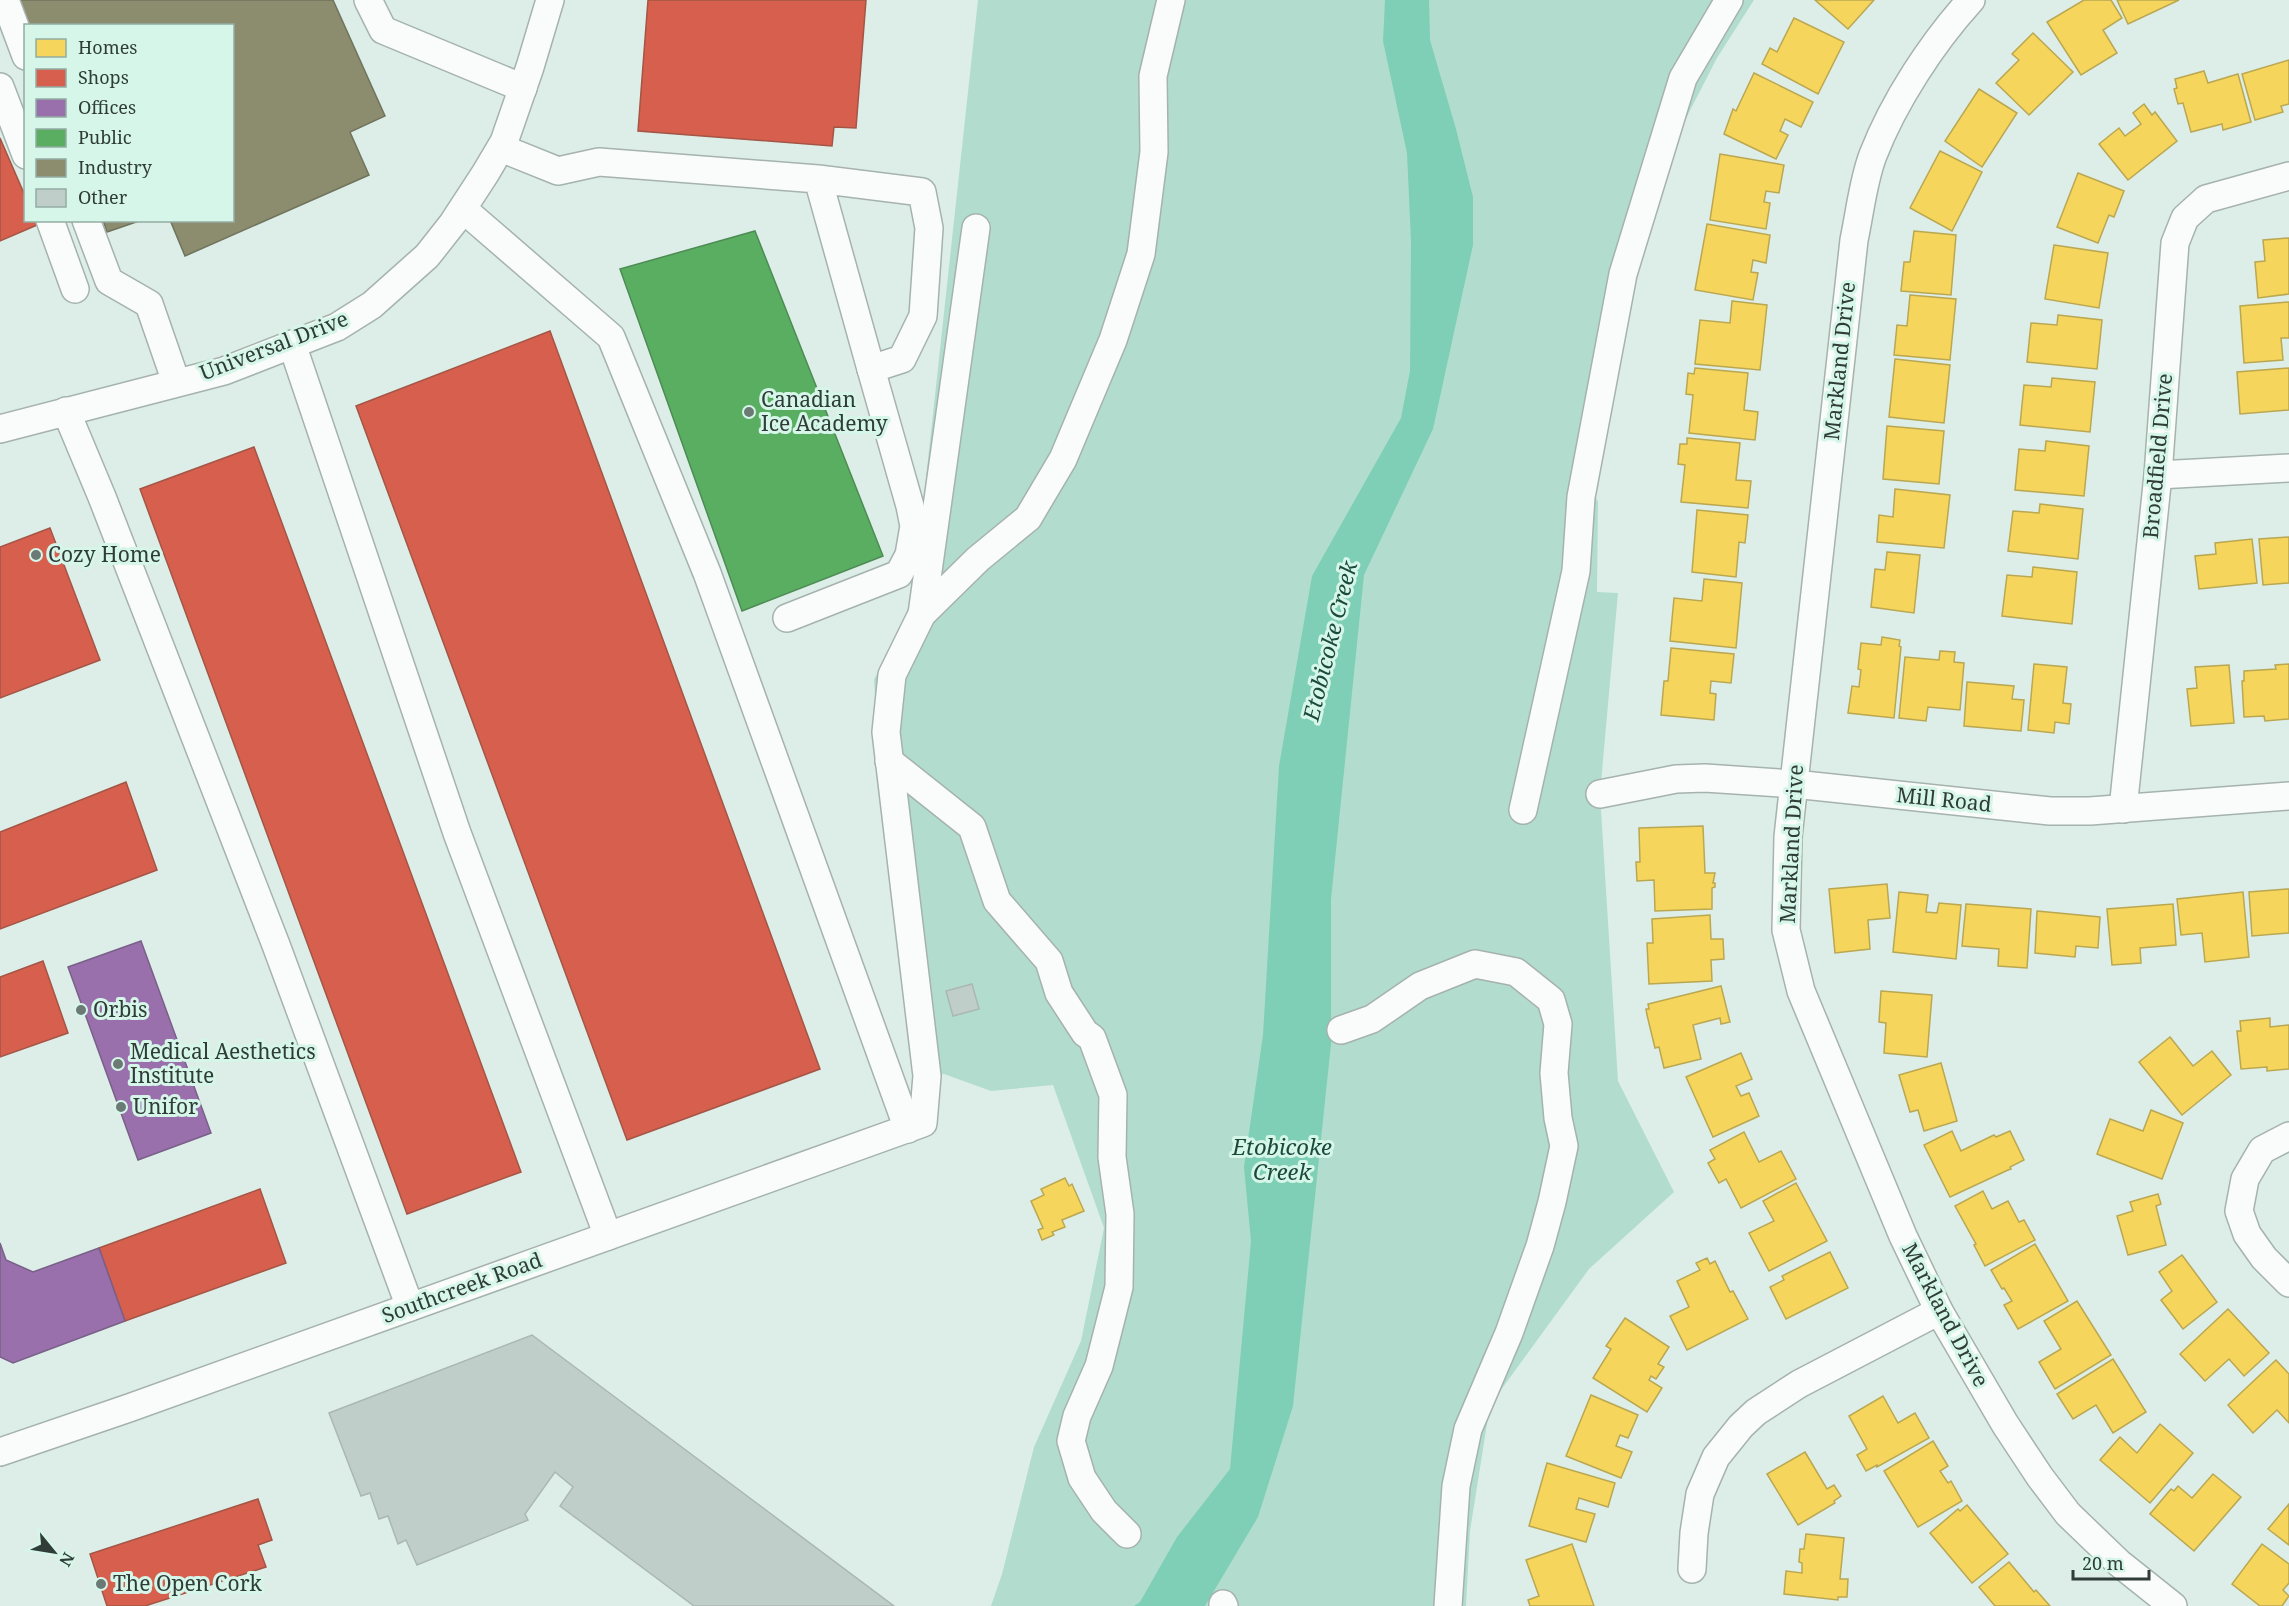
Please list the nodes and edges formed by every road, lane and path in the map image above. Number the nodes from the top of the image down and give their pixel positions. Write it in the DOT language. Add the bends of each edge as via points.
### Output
graph roads {
  1 [pos="5,0"];
  2 [pos="368,0"];
  3 [pos="550,0"];
  4 [pos="1171,0"];
  5 [pos="1729,0"];
  6 [pos="1971,0"];
  7 [pos="24,51"];
  8 [pos="0,87"];
  9 [pos="523,88"];
  10 [pos="501,148"];
  11 [pos="24,150"];
  12 [pos="2289,176"];
  13 [pos="818,179"];
  14 [pos="463,209"];
  15 [pos="51,222"];
  16 [pos="87,222"];
  17 [pos="976,228"];
  18 [pos="75,289"];
  19 [pos="292,344"];
  20 [pos="871,369"];
  21 [pos="176,382"];
  22 [pos="66,411"];
  23 [pos="0,429"];
  24 [pos="2289,468"];
  25 [pos="2158,475"];
  26 [pos="922,614"];
  27 [pos="787,618"];
  28 [pos="889,761"];
  29 [pos="1794,784"];
  30 [pos="1599,794"];
  31 [pos="2289,796"];
  32 [pos="2123,809"];
  33 [pos="1523,810"];
  34 [pos="1341,1030"];
  35 [pos="915,1126"];
  36 [pos="2289,1136"];
  37 [pos="608,1236"];
  38 [pos="2289,1283"];
  39 [pos="410,1307"];
  40 [pos="1939,1311"];
  41 [pos="0,1452"];
  42 [pos="1127,1534"];
  43 [pos="1692,1569"];
  44 [pos="1448,1606"];
  45 [pos="2173,1606"];
  1 -- 7 [label="street"];
  2 -- 9 [label="street" via="383,30"];
  3 -- 9 [label="street, Universal Drive"];
  4 -- 26 [label="street" via="1153,76 1154,152 1142,254 1113,340 1063,459 1028,518 978,559"];
  5 -- 33 [label="street" via="1683,78 1623,274 1581,497 1576,571"];
  6 -- 29 [label="street, Markland Drive" via="1930,52 1888,121 1870,167 1854,240"];
  8 -- 11 [label="street"];
  9 -- 10 [label="street, Universal Drive"];
  10 -- 13 [label="street" via="558,171 599,162"];
  10 -- 14 [label="street, Universal Drive"];
  12 -- 25 [label="street, Broadfield Drive" via="2206,199 2185,218 2175,243"];
  13 -- 20 [label="street"];
  13 -- 20 [label="street" via="922,192 929,228 923,316 902,359"];
  14 -- 19 [label="street, Universal Drive" via="427,256 372,305 336,327"];
  14 -- 35 [label="street" via="611,337 707,573"];
  15 -- 18 [label="street"];
  16 -- 21 [label="street" via="109,282 149,304"];
  17 -- 26 [label="street"];
  19 -- 21 [label="street, Universal Drive" via="224,371"];
  19 -- 37 [label="street" via="457,833"];
  20 -- 27 [label="street" via="910,506 914,526 909,555 899,574"];
  21 -- 22 [label="street, Universal Drive"];
  22 -- 23 [label="street, Universal Drive"];
  22 -- 39 [label="street" via="276,945"];
  24 -- 25 [label="street"];
  25 -- 32 [label="street, Broadfield Drive"];
  26 -- 28 [label="street" via="892,675 886,732"];
  28 -- 35 [label="street" via="927,1076"];
  28 -- 42 [label="street" via="972,827 996,901 1049,961 1059,993 1092,1038 1113,1095 1112,1157 1120,1214 1119,1287 1099,1366 1077,1416 1071,1441 1082,1478 1104,1511"];
  29 -- 30 [label="street, Mill Road" via="1676,778"];
  29 -- 32 [label="street, Mill Road" via="2050,811"];
  29 -- 40 [label="street, Markland Drive" via="1788,837 1786,930 1801,991 1903,1236"];
  31 -- 32 [label="street, Mill Road"];
  34 -- 44 [label="street" via="1372,1019 1420,986 1475,964 1516,972 1551,1000 1558,1024 1554,1073 1564,1146 1540,1246 1468,1430 1456,1486"];
  35 -- 37 [label="street, Southcreek Road"];
  36 -- 38 [label="street" via="2262,1150 2245,1179 2239,1212 2247,1234"];
  37 -- 39 [label="street, Southcreek Road"];
  39 -- 41 [label="street, Southcreek Road"];
  40 -- 43 [label="street" via="1799,1384 1741,1426 1716,1457 1700,1494"];
  40 -- 45 [label="street, Markland Drive" via="2005,1424 2068,1514 2119,1563"];
}
